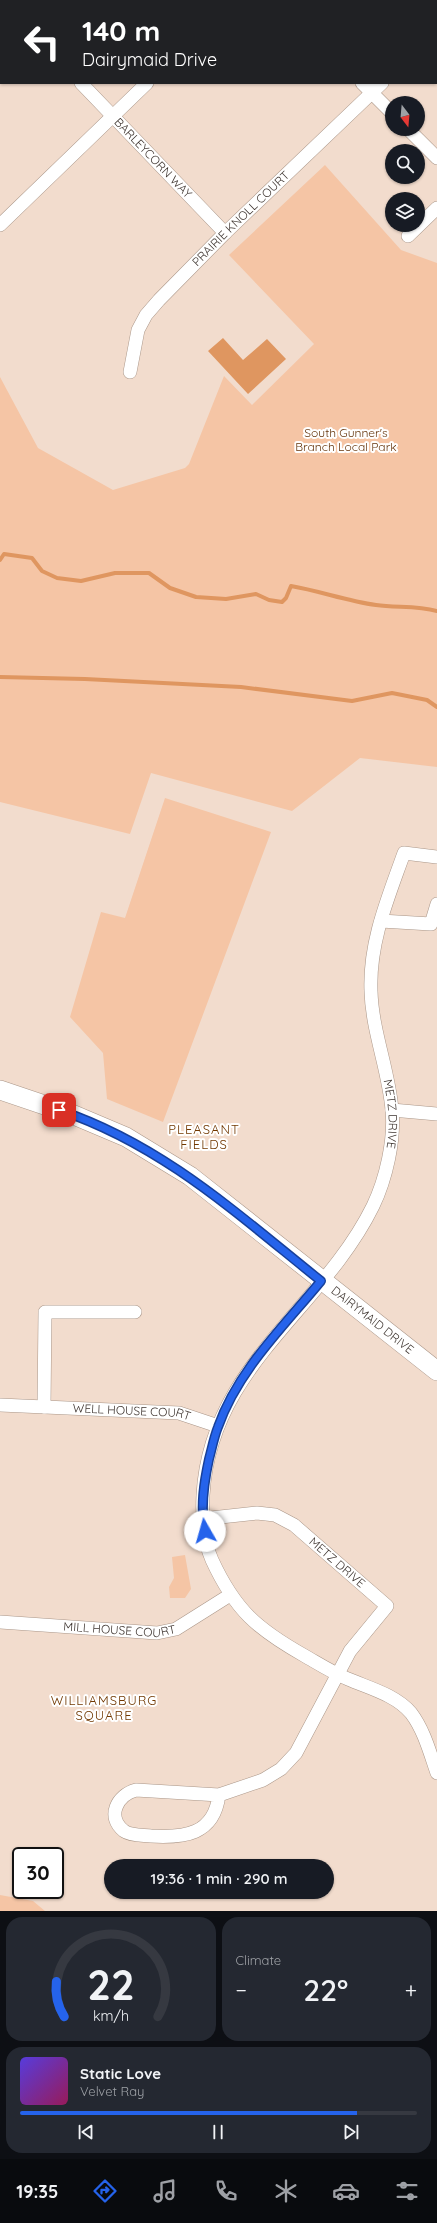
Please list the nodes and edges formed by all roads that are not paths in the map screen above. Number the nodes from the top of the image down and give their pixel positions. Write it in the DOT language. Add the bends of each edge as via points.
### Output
graph roads {
  1 [pos="82,84"];
  2 [pos="146,84"];
  3 [pos="363,84"];
  4 [pos="381,84"];
  5 [pos="372,93"];
  6 [pos="385,106"];
  7 [pos="114,116"];
  8 [pos="415,136"];
  9 [pos="437,158"];
  10 [pos="437,208"];
  11 [pos="0,225"];
  12 [pos="224,234"];
  13 [pos="408,236"];
  14 [pos="130,372"];
  15 [pos="437,857"];
  16 [pos="437,904"];
  17 [pos="381,921"];
  18 [pos="0,1090"];
  19 [pos="392,1110"];
  20 [pos="437,1114"];
  21 [pos="321,1281"];
  22 [pos="136,1312"];
  23 [pos="437,1371"];
  24 [pos="0,1405"];
  25 [pos="44,1407"];
  26 [pos="218,1426"];
  27 [pos="202,1519"];
  28 [pos="230,1595"];
  29 [pos="0,1622"];
  30 [pos="338,1675"];
  31 [pos="437,1773"];
  32 [pos="219,1795"];
  1 -- 7 [label="street, BARLEYCORN WAY"];
  2 -- 7 [label="street"];
  3 -- 5 [label="street"];
  4 -- 5 [label="street, PRAIRIE KNOLL COURT"];
  5 -- 6 [label="street"];
  5 -- 12 [label="street, PRAIRIE KNOLL COURT"];
  7 -- 11 [label="street"];
  7 -- 12 [label="street, BARLEYCORN WAY"];
  8 -- 9 [label="street"];
  10 -- 13 [label="street"];
  12 -- 14 [label="street, PRAIRIE KNOLL COURT" via="146,315 138,330"];
  15 -- 17 [label="street, METZ DRIVE" via="404,853"];
  16 -- 17 [label="street" via="431,924"];
  17 -- 19 [label="street, METZ DRIVE" via="371,965 370,994"];
  18 -- 21 [label="street, DAIRYMAID DRIVE" via="74,1115 126,1137 190,1176"];
  19 -- 20 [label="street"];
  19 -- 21 [label="street, METZ DRIVE" via="391,1141 374,1203 352,1244"];
  21 -- 23 [label="street, DAIRYMAID DRIVE"];
  21 -- 26 [label="street, METZ DRIVE" via="249,1368 232,1395"];
  22 -- 25 [label="street" via="45,1312"];
  24 -- 25 [label="street, WELL HOUSE COURT"];
  25 -- 26 [label="street, WELL HOUSE COURT" via="179,1413"];
  26 -- 27 [label="street, METZ DRIVE" via="204,1480"];
  27 -- 28 [label="street, METZ DRIVE" via="210,1556"];
  27 -- 30 [label="street, METZ DRIVE" via="257,1513 275,1515 294,1525 387,1606 350,1651"];
  28 -- 29 [label="street, MILL HOUSE COURT" via="176,1629 157,1633"];
  28 -- 30 [label="street, METZ DRIVE" via="252,1621 271,1636"];
  30 -- 31 [label="street, METZ DRIVE" via="396,1700 410,1712 420,1727"];
  30 -- 32 [label="street" via="296,1753 281,1768 263,1780"];
  32 -- 32 [label="street" via="136,1790 126,1793 117,1802 114,1811 116,1822 125,1831 138,1835 176,1837 191,1834 213,1818 218,1809"];
}
